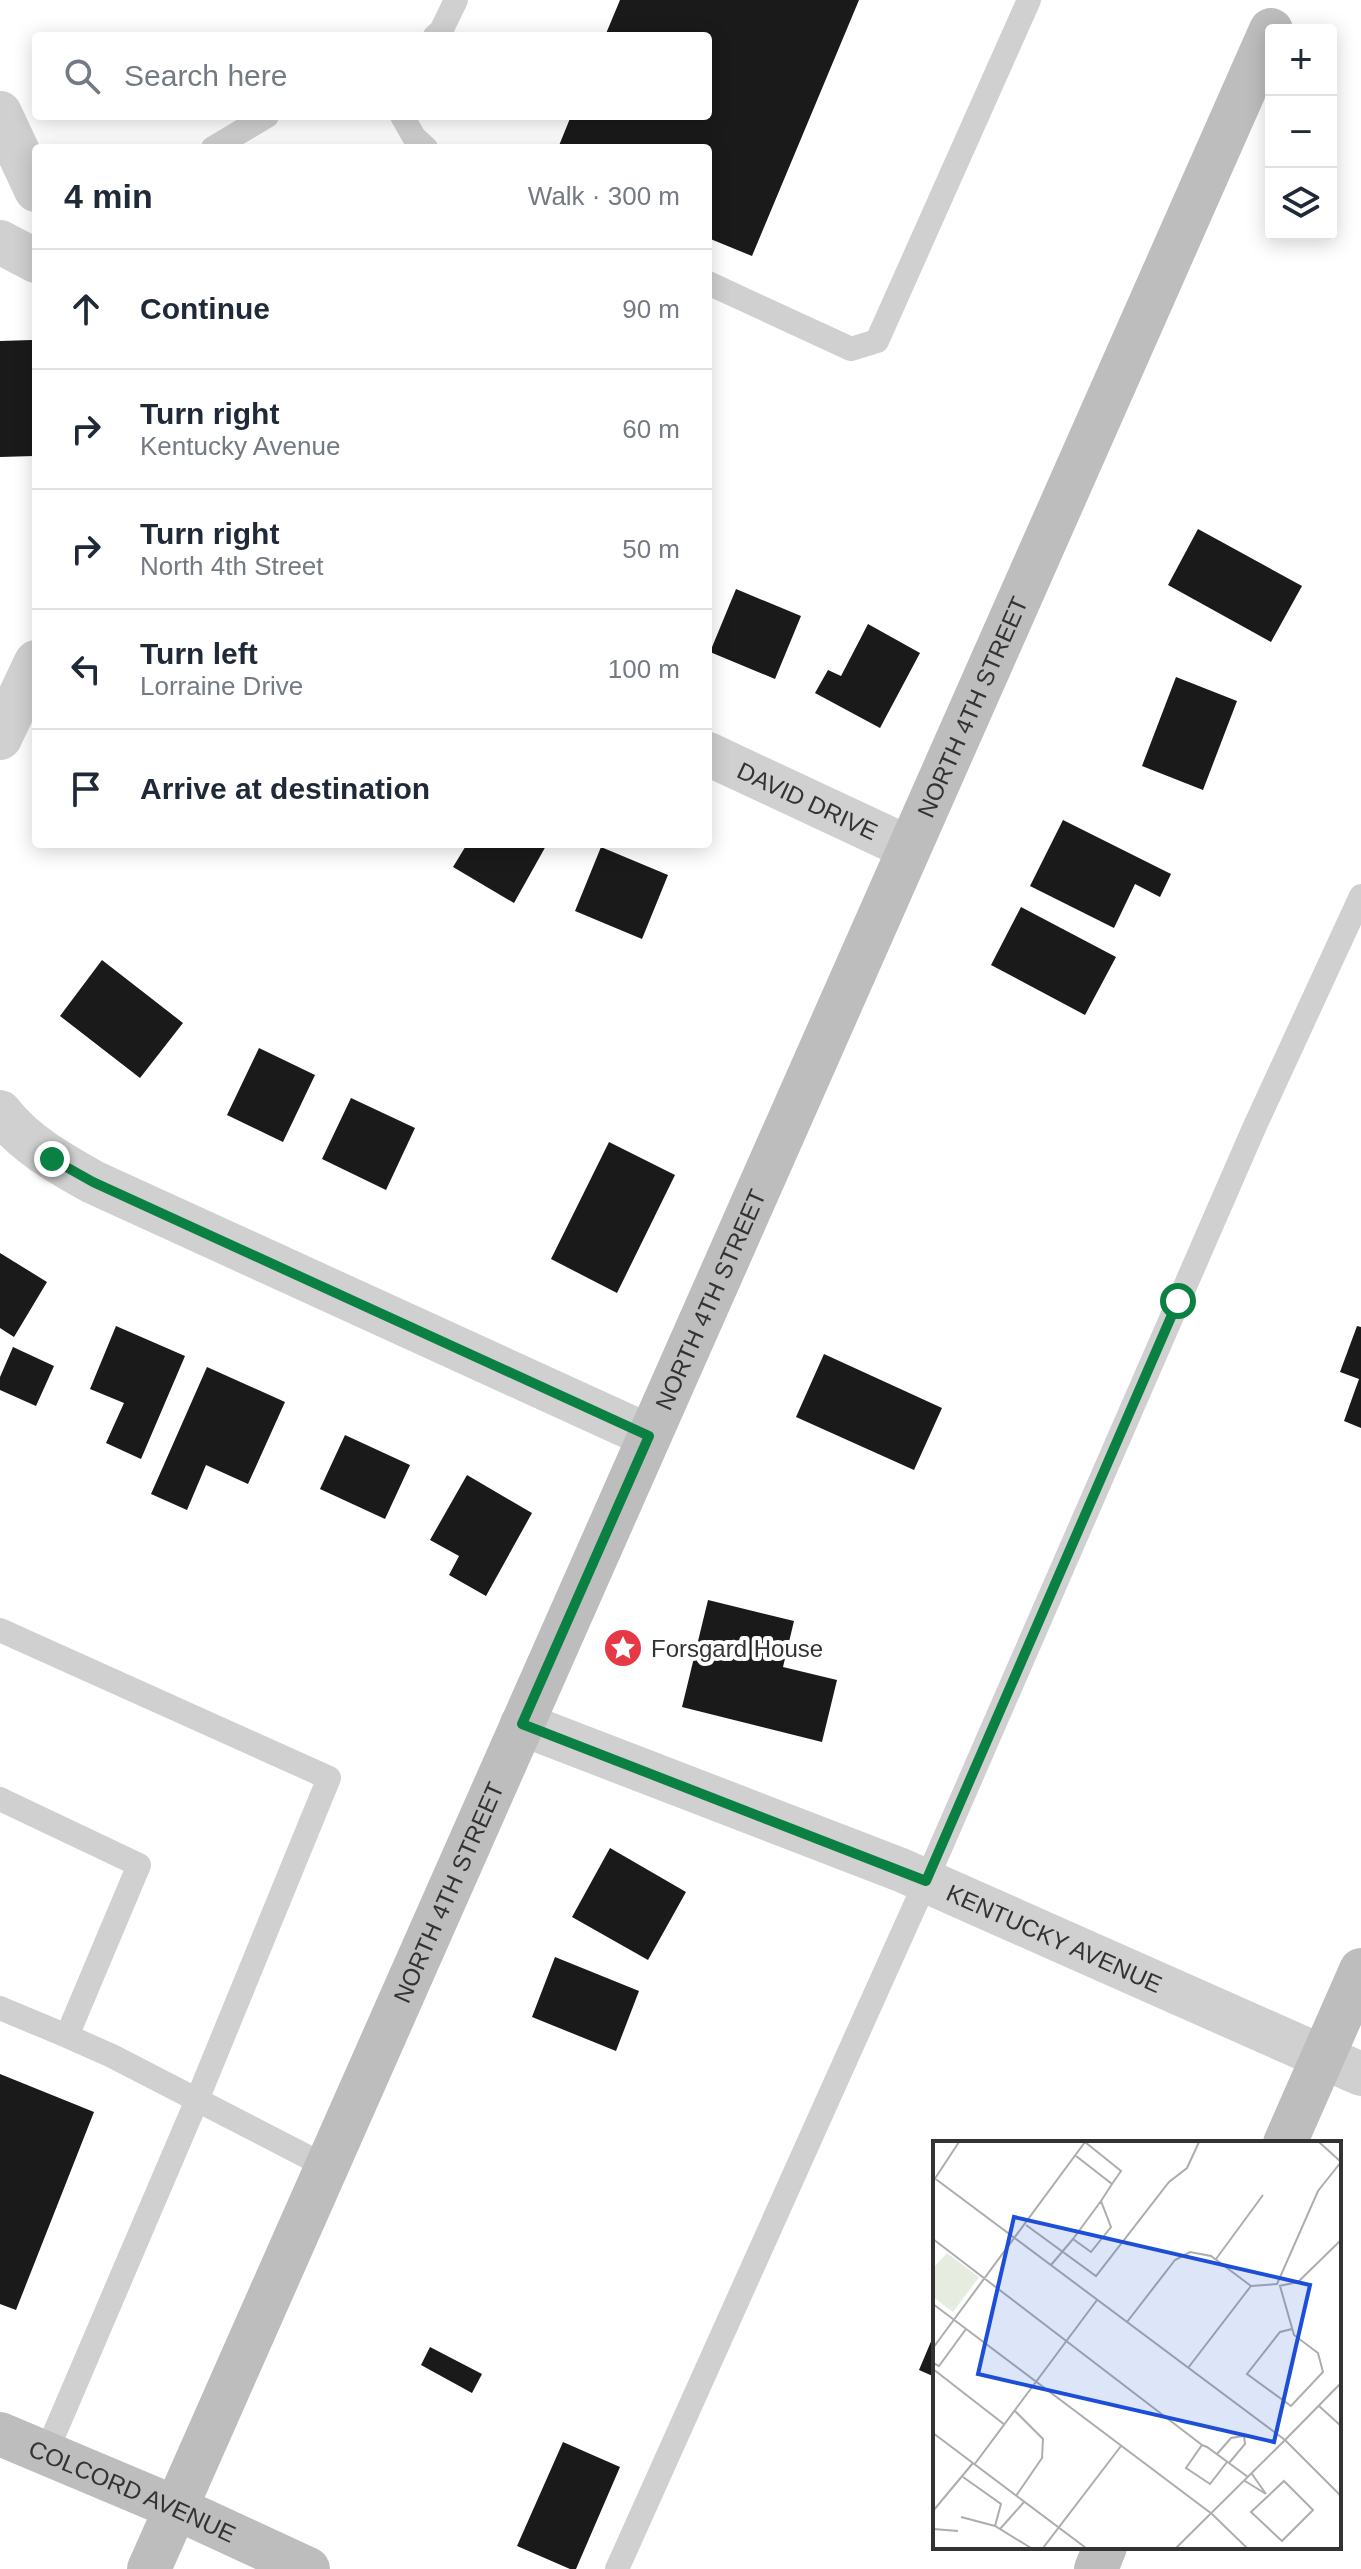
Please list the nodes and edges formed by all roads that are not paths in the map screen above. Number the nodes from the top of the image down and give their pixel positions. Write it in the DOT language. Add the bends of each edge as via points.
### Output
graph roads {
  1 [pos="456,0"];
  2 [pos="1029,0"];
  3 [pos="1284,0"];
  4 [pos="1274,24"];
  5 [pos="440,32"];
  6 [pos="1265,44"];
  7 [pos="0,113"];
  8 [pos="260,120"];
  9 [pos="404,120"];
  10 [pos="220,144"];
  11 [pos="422,144"];
  12 [pos="32,181"];
  13 [pos="0,242"];
  14 [pos="32,258"];
  15 [pos="712,285"];
  16 [pos="32,670"];
  17 [pos="0,738"];
  18 [pos="712,756"];
  19 [pos="909,848"];
  20 [pos="1361,896"];
  21 [pos="0,1112"];
  22 [pos="649,1436"];
  23 [pos="0,1630"];
  24 [pos="522,1724"];
  25 [pos="0,1799"];
  26 [pos="926,1881"];
  27 [pos="1361,1970"];
  28 [pos="0,2008"];
  29 [pos="67,2036"];
  30 [pos="1342,2066"];
  31 [pos="197,2100"];
  32 [pos="1286,2141"];
  33 [pos="327,2167"];
  34 [pos="0,2434"];
  35 [pos="46,2453"];
  36 [pos="176,2508"];
  37 [pos="1104,2549"];
  38 [pos="149,2569"];
  39 [pos="308,2569"];
  40 [pos="617,2569"];
  41 [pos="1096,2569"];
  1 -- 5 [label="lane"];
  2 -- 15 [label="lane" via="877,341 851,349"];
  3 -- 4 [label="main road, NORTH 4TH STREET"];
  6 -- 19 [label="main road, NORTH 4TH STREET"];
  7 -- 12 [label="street"];
  8 -- 10 [label="lane"];
  9 -- 11 [label="lane"];
  13 -- 14 [label="street"];
  16 -- 17 [label="street"];
  18 -- 19 [label="street, DAVID DRIVE"];
  19 -- 22 [label="main road, NORTH 4TH STREET"];
  20 -- 26 [label="lane" via="1247,1142"];
  21 -- 22 [label="street" via="52,1159 93,1182"];
  22 -- 24 [label="main road, NORTH 4TH STREET"];
  23 -- 31 [label="lane" via="329,1778"];
  24 -- 26 [label="street, KENTUCKY AVENUE"];
  24 -- 33 [label="main road, NORTH 4TH STREET"];
  25 -- 29 [label="lane" via="139,1865"];
  26 -- 30 [label="street, KENTUCKY AVENUE"];
  26 -- 40 [label="lane"];
  27 -- 30 [label="main road"];
  28 -- 29 [label="lane"];
  29 -- 31 [label="lane"];
  30 -- 32 [label="main road"];
  31 -- 33 [label="lane"];
  31 -- 35 [label="lane"];
  33 -- 36 [label="main road, NORTH 4TH STREET"];
  34 -- 35 [label="main road, COLCORD AVENUE"];
  35 -- 36 [label="main road, COLCORD AVENUE"];
  36 -- 38 [label="main road, NORTH 4TH STREET"];
  36 -- 39 [label="main road, COLCORD AVENUE"];
  37 -- 41 [label="main road"];
}
